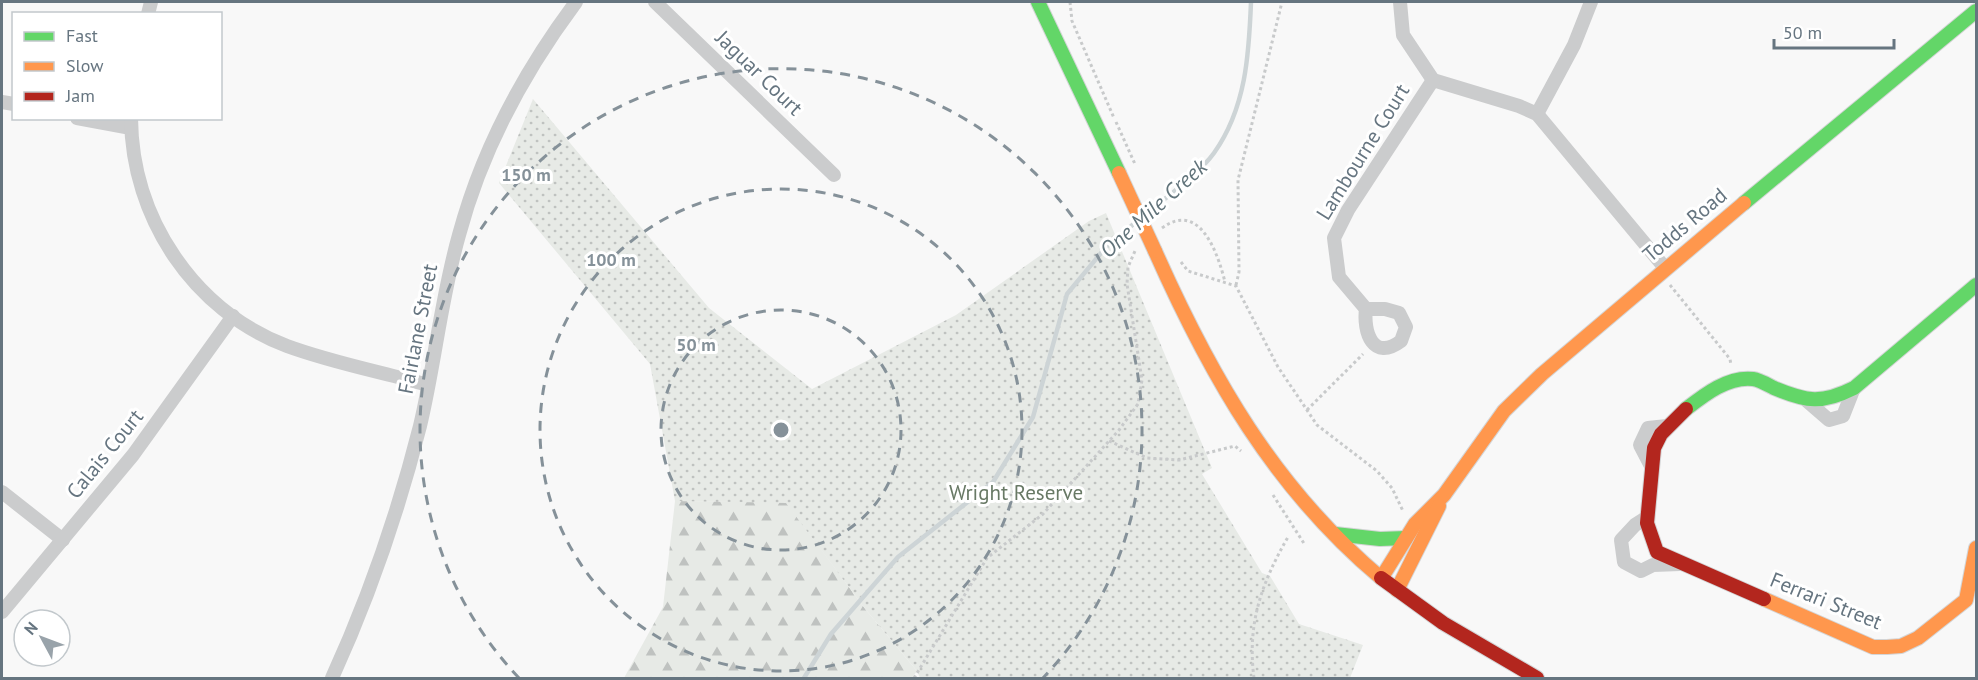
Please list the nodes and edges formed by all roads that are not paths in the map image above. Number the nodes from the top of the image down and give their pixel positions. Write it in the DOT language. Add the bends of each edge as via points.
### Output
graph roads {
  1 [pos="576,2"];
  2 [pos="655,2"];
  3 [pos="1038,2"];
  4 [pos="1400,2"];
  5 [pos="1591,2"];
  6 [pos="1977,11"];
  7 [pos="1433,81"];
  8 [pos="1537,114"];
  9 [pos="99,120"];
  10 [pos="131,123"];
  11 [pos="834,175"];
  12 [pos="1663,270"];
  13 [pos="1977,285"];
  14 [pos="1366,309"];
  15 [pos="233,316"];
  16 [pos="429,385"];
  17 [pos="2,492"];
  18 [pos="1444,495"];
  19 [pos="1646,518"];
  20 [pos="1335,534"];
  21 [pos="1406,538"];
  22 [pos="63,540"];
  23 [pos="1977,548"];
  24 [pos="1682,563"];
  25 [pos="1382,577"];
  26 [pos="1397,590"];
  27 [pos="1971,601"];
  28 [pos="2,612"];
  29 [pos="332,678"];
  30 [pos="1537,678"];
  1 -- 16 [label="street, Fairlane Street" via="529,70 484,160 458,237"];
  2 -- 11 [label="street, Jaguar Court"];
  3 -- 20 [label="street, bridge" via="1198,342 1243,421 1306,506"];
  4 -- 7 [label="street" via="1403,35"];
  5 -- 8 [label="street" via="1574,45"];
  6 -- 12 [label="street, Todds Road"];
  7 -- 8 [label="street"];
  7 -- 14 [label="street, Lambourne Court" via="1348,210 1334,238 1339,277"];
  8 -- 12 [label="street"];
  9 -- 10 [label="street"];
  10 -- 15 [label="street" via="140,187 162,238 195,284"];
  12 -- 18 [label="street, Todds Road" via="1504,411"];
  13 -- 19 [label="street, Ferrari Street" via="1832,401 1807,401 1754,379 1719,384 1667,426 1654,447"];
  14 -- 14 [label="street" via="1365,326 1373,344 1388,348 1401,341 1404,320 1394,311"];
  15 -- 16 [label="street" via="285,345"];
  15 -- 22 [label="street, Calais Court" via="151,431"];
  16 -- 29 [label="street, Fairlane Street" via="406,482 384,550"];
  17 -- 22 [label="street"];
  18 -- 21 [label="street, Todds Road"];
  18 -- 26 [label="street, Todds Road"];
  19 -- 24 [label="street, Ferrari Street" via="1649,540 1657,552"];
  19 -- 24 [label="street" via="1621,540 1624,562 1641,571"];
  20 -- 21 [label="street" via="1389,542"];
  20 -- 25 [label="street"];
  21 -- 25 [label="street, Todds Road"];
  22 -- 28 [label="street, Calais Court"];
  23 -- 27 [label="street, Ferrari Street" via="1972,560"];
  24 -- 27 [label="street, Ferrari Street" via="1873,647 1902,646 1921,636 1951,607"];
  25 -- 26 [label="street"];
  26 -- 30 [label="street" via="1466,638"];
}
